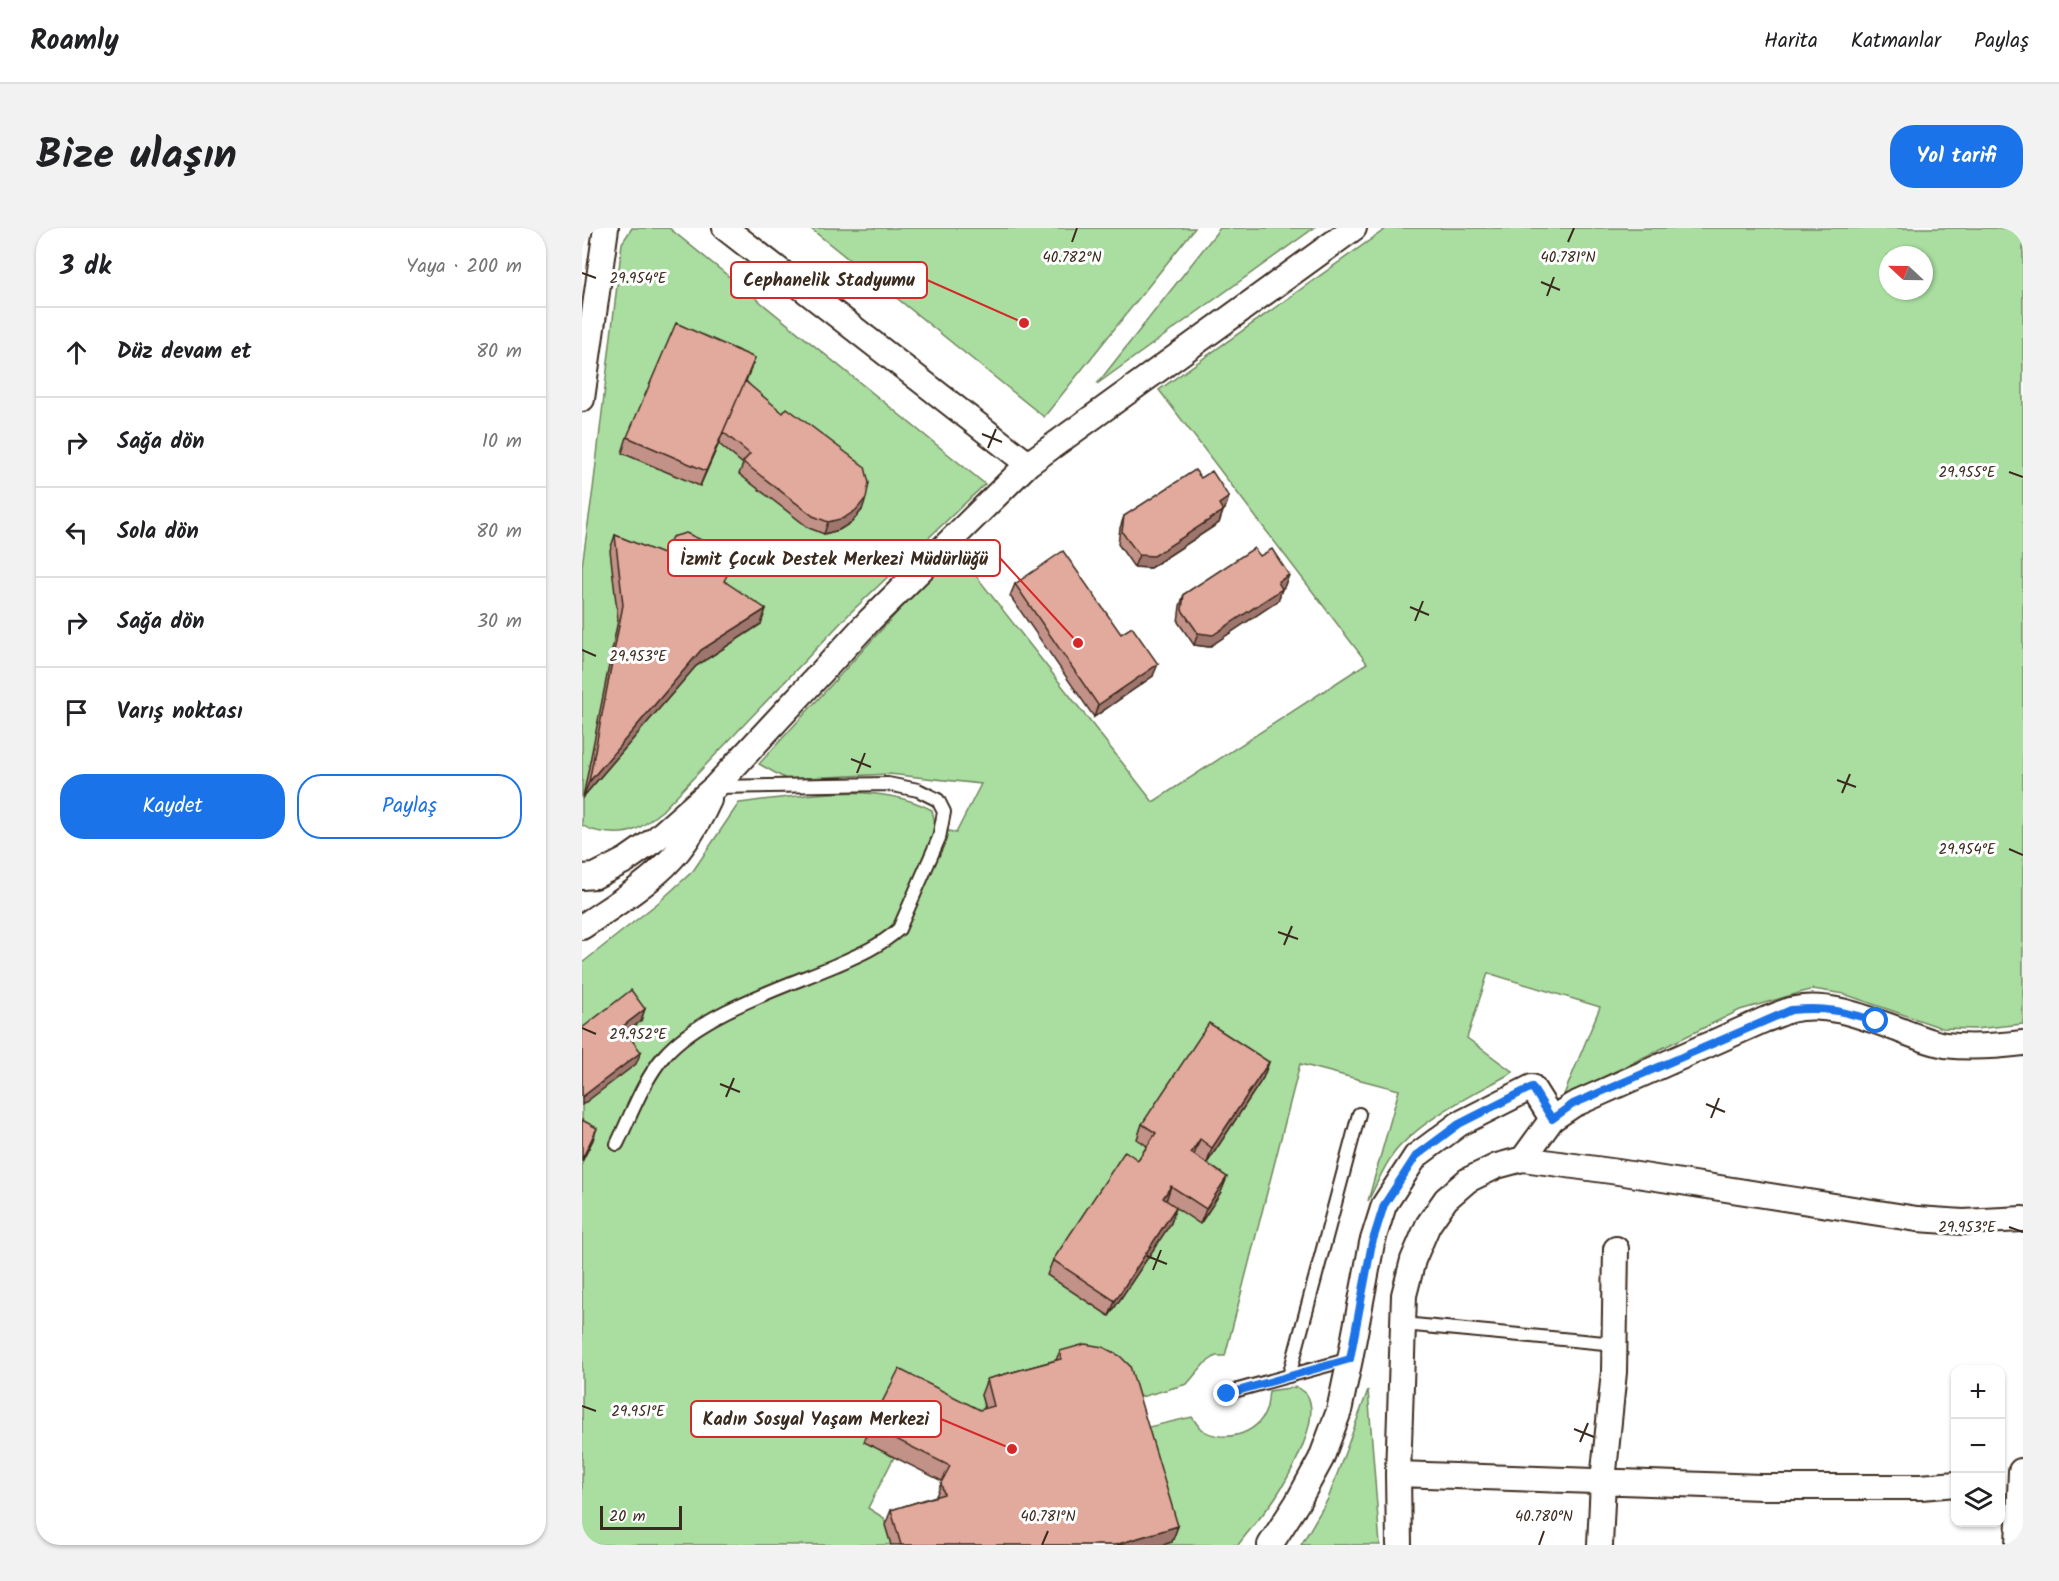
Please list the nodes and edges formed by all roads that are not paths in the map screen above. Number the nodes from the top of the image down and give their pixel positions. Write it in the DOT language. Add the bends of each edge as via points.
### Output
graph roads {
  1 [pos="606,228"];
  2 [pos="725,228"];
  3 [pos="1354,228"];
  4 [pos="582,399"];
  5 [pos="1028,464"];
  6 [pos="715,787"];
  7 [pos="582,877"];
  8 [pos="582,927"];
  9 [pos="2023,1043"];
  10 [pos="1359,1114"];
  11 [pos="1552,1119"];
  12 [pos="617,1144"];
  13 [pos="1523,1159"];
  14 [pos="2023,1219"];
  15 [pos="1616,1249"];
  16 [pos="1403,1324"];
  17 [pos="1615,1344"];
  18 [pos="1350,1359"];
  19 [pos="1289,1376"];
  20 [pos="1227,1394"];
  21 [pos="1398,1474"];
  22 [pos="2015,1474"];
  23 [pos="1603,1481"];
  24 [pos="1951,1484"];
  25 [pos="1270,1545"];
  26 [pos="1399,1545"];
  27 [pos="1600,1545"];
  28 [pos="2018,1545"];
  1 -- 4 [label="street"];
  2 -- 5 [label="street"];
  3 -- 5 [label="street"];
  5 -- 6 [label="street" via="870,620"];
  6 -- 7 [label="street" via="626,860 595,876"];
  6 -- 8 [label="street" via="690,834 660,871"];
  6 -- 12 [label="lane" via="888,784 918,790 938,800 944,812 939,838 899,929 866,952 720,1014 694,1030 664,1056"];
  9 -- 11 [label="street" via="1946,1045 1839,1010 1791,1010 1573,1104"];
  10 -- 19 [label="lane"];
  11 -- 13 [label="street"];
  11 -- 18 [label="street" via="1532,1087 1459,1124 1416,1156 1384,1205 1372,1243"];
  13 -- 14 [label="street" via="1917,1219"];
  13 -- 16 [label="street" via="1468,1180 1446,1199 1428,1225 1413,1260 1404,1295"];
  15 -- 17 [label="street"];
  16 -- 17 [label="lane"];
  16 -- 21 [label="street"];
  17 -- 23 [label="street"];
  18 -- 19 [label="lane"];
  18 -- 25 [label="street" via="1339,1411 1320,1459"];
  19 -- 20 [label="lane"];
  21 -- 23 [label="street"];
  21 -- 26 [label="street"];
  22 -- 28 [label="street"];
  23 -- 24 [label="street" via="1761,1487"];
  23 -- 27 [label="street"];
}
